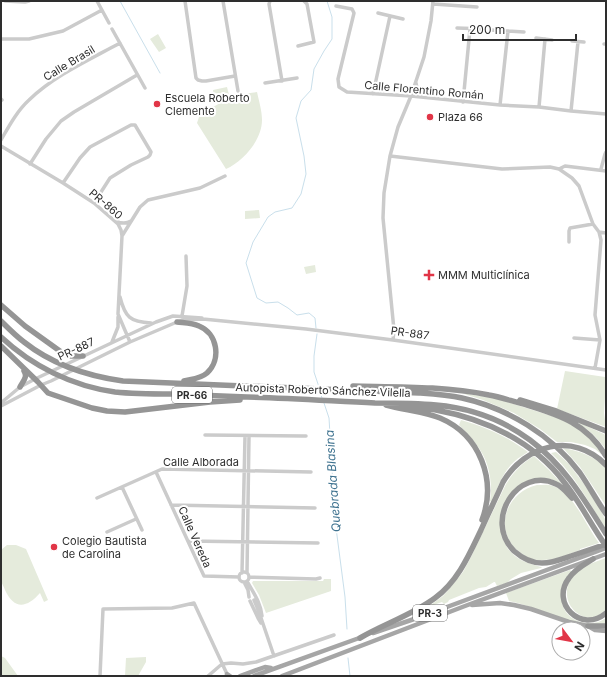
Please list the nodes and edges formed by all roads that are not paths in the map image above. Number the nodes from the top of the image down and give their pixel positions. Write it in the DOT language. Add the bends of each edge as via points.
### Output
graph roads {
  1 [pos="5,1"];
  2 [pos="29,1"];
  3 [pos="97,1"];
  4 [pos="185,1"];
  5 [pos="223,1"];
  6 [pos="270,1"];
  7 [pos="304,1"];
  8 [pos="433,2"];
  9 [pos="336,6"];
  10 [pos="477,7"];
  11 [pos="102,10"];
  12 [pos="378,13"];
  13 [pos="390,16"];
  14 [pos="403,19"];
  15 [pos="109,23"];
  16 [pos="457,28"];
  17 [pos="112,29"];
  18 [pos="470,29"];
  19 [pos="485,29"];
  20 [pos="491,30"];
  21 [pos="508,31"];
  22 [pos="524,32"];
  23 [pos="536,38"];
  24 [pos="1,39"];
  25 [pos="544,39"];
  26 [pos="552,40"];
  27 [pos="572,41"];
  28 [pos="578,42"];
  29 [pos="584,42"];
  30 [pos="120,43"];
  31 [pos="298,46"];
  32 [pos="137,75"];
  33 [pos="234,76"];
  34 [pos="297,78"];
  35 [pos="282,81"];
  36 [pos="266,83"];
  37 [pos="416,83"];
  38 [pos="145,88"];
  39 [pos="238,91"];
  40 [pos="373,94"];
  41 [pos="411,96"];
  42 [pos="423,98"];
  43 [pos="463,102"];
  44 [pos="500,105"];
  45 [pos="539,107"];
  46 [pos="571,111"];
  47 [pos="606,113"];
  48 [pos="1,140"];
  49 [pos="1,146"];
  50 [pos="606,152"];
  51 [pos="390,156"];
  52 [pos="30,164"];
  53 [pos="559,169"];
  54 [pos="601,169"];
  55 [pos="606,170"];
  56 [pos="225,176"];
  57 [pos="63,183"];
  58 [pos="94,203"];
  59 [pos="114,220"];
  60 [pos="132,220"];
  61 [pos="593,224"];
  62 [pos="599,232"];
  63 [pos="606,233"];
  64 [pos="122,236"];
  65 [pos="569,242"];
  66 [pos="600,248"];
  67 [pos="606,249"];
  68 [pos="186,256"];
  69 [pos="119,294"];
  70 [pos="1,305"];
  71 [pos="118,314"];
  72 [pos="182,316"];
  73 [pos="211,320"];
  74 [pos="1,321"];
  75 [pos="177,322"];
  76 [pos="152,323"];
  77 [pos="127,335"];
  78 [pos="1,337"];
  79 [pos="574,338"];
  80 [pos="393,340"];
  81 [pos="600,340"];
  82 [pos="111,342"];
  83 [pos="130,342"];
  84 [pos="1,346"];
  85 [pos="83,356"];
  86 [pos="22,367"];
  87 [pos="596,368"];
  88 [pos="606,370"];
  89 [pos="35,379"];
  90 [pos="174,383"];
  91 [pos="41,385"];
  92 [pos="20,387"];
  93 [pos="341,390"];
  94 [pos="489,395"];
  95 [pos="266,397"];
  96 [pos="378,403"];
  97 [pos="1,404"];
  98 [pos="606,431"];
  99 [pos="205,434"];
  100 [pos="247,436"];
  101 [pos="306,436"];
  102 [pos="606,456"];
  103 [pos="606,465"];
  104 [pos="557,468"];
  105 [pos="247,471"];
  106 [pos="156,472"];
  107 [pos="311,472"];
  108 [pos="122,487"];
  109 [pos="97,498"];
  110 [pos="171,505"];
  111 [pos="246,506"];
  112 [pos="315,508"];
  113 [pos="606,514"];
  114 [pos="586,515"];
  115 [pos="136,519"];
  116 [pos="142,530"];
  117 [pos="107,532"];
  118 [pos="606,534"];
  119 [pos="477,538"];
  120 [pos="188,541"];
  121 [pos="245,542"];
  122 [pos="318,543"];
  123 [pos="606,546"];
  124 [pos="606,554"];
  125 [pos="593,559"];
  126 [pos="244,573"];
  127 [pos="239,577"];
  128 [pos="249,577"];
  129 [pos="320,578"];
  130 [pos="245,582"];
  131 [pos="252,597"];
  132 [pos="464,606"];
  133 [pos="606,613"];
  134 [pos="566,621"];
  135 [pos="263,625"];
  136 [pos="591,626"];
  137 [pos="606,626"];
  138 [pos="591,628"];
  139 [pos="606,631"];
  140 [pos="334,635"];
  141 [pos="360,638"];
  142 [pos="274,656"];
  143 [pos="222,664"];
  144 [pos="273,668"];
  145 [pos="228,675"];
  146 [pos="100,676"];
  147 [pos="208,676"];
  148 [pos="240,676"];
  149 [pos="254,676"];
  150 [pos="282,676"];
  1 -- 2 [label="street"];
  3 -- 11 [label="street"];
  4 -- 33 [label="street" via="196,78 202,82"];
  5 -- 33 [label="street"];
  6 -- 35 [label="street"];
  7 -- 31 [label="street" via="307,4 314,42"];
  8 -- 10 [label="street"];
  8 -- 37 [label="street" via="424,57"];
  9 -- 40 [label="street, Calle Florentino Román" via="352,10 354,13 338,79 339,87 347,92"];
  11 -- 15 [label="street"];
  11 -- 24 [label="street" via="63,31 29,39"];
  12 -- 13 [label="street"];
  13 -- 14 [label="street"];
  13 -- 40 [label="street"];
  16 -- 18 [label="street"];
  17 -- 30 [label="street"];
  18 -- 19 [label="street"];
  18 -- 43 [label="street"];
  20 -- 21 [label="street"];
  21 -- 22 [label="street"];
  21 -- 44 [label="street"];
  23 -- 25 [label="street"];
  25 -- 26 [label="street"];
  25 -- 45 [label="street"];
  27 -- 28 [label="street"];
  28 -- 29 [label="street"];
  28 -- 46 [label="street"];
  30 -- 32 [label="street"];
  30 -- 48 [label="street, Calle Brasil" via="51,82 28,101"];
  32 -- 38 [label="street"];
  32 -- 52 [label="street" via="61,121"];
  33 -- 39 [label="street"];
  34 -- 35 [label="street"];
  35 -- 36 [label="street"];
  37 -- 41 [label="street"];
  37 -- 42 [label="street" via="418,93"];
  40 -- 41 [label="street, Calle Florentino Román"];
  41 -- 42 [label="street, Calle Florentino Román"];
  41 -- 51 [label="street" via="398,127"];
  42 -- 43 [label="street, Calle Florentino Román"];
  43 -- 44 [label="street, Calle Florentino Román"];
  44 -- 45 [label="street, Calle Florentino Román"];
  45 -- 46 [label="street, Calle Florentino Román"];
  46 -- 47 [label="street, Calle Florentino Román"];
  49 -- 52 [label="street, PR-860 / PR-860"];
  50 -- 54 [label="street"];
  51 -- 53 [label="street" via="502,169"];
  51 -- 80 [label="street" via="383,218"];
  52 -- 57 [label="street, PR-860 / PR-860"];
  53 -- 54 [label="street" via="565,166"];
  53 -- 61 [label="street" via="579,186"];
  54 -- 55 [label="street"];
  56 -- 60 [label="street" via="200,188 148,200"];
  57 -- 58 [label="street, PR-860 / PR-860"];
  57 -- 58 [label="street" via="90,148 130,125 135,125 151,152 150,155 110,178"];
  58 -- 59 [label="street, PR-860 / PR-860"];
  59 -- 60 [label="street" via="124,224"];
  59 -- 64 [label="street, PR-860 / PR-860"];
  60 -- 64 [label="street"];
  61 -- 62 [label="street"];
  61 -- 65 [label="street" via="570,228"];
  62 -- 63 [label="street"];
  62 -- 66 [label="street"];
  64 -- 69 [label="street, PR-860 / PR-860"];
  66 -- 67 [label="street"];
  66 -- 81 [label="street" via="595,315"];
  68 -- 72 [label="street" via="187,286"];
  69 -- 71 [label="street, PR-860 / PR-860"];
  69 -- 76 [label="street" via="122,305 132,320"];
  70 -- 85 [label="highway" via="64,354"];
  71 -- 77 [label="street, PR-860 / PR-860"];
  71 -- 82 [label="street" via="118,327"];
  72 -- 73 [label="street, PR-887"];
  72 -- 76 [label="street, PR-887" via="173,316"];
  73 -- 75 [label="street, PR-887"];
  73 -- 80 [label="street, PR-887"];
  74 -- 90 [label="highway, Autopista Roberto Sánchez Vilella / PR-66" via="24,342 68,368 92,376 123,381"];
  75 -- 83 [label="street, PR-887"];
  75 -- 90 [label="highway" via="199,325 205,329 213,338 216,353 207,373 191,380"];
  76 -- 77 [label="street, PR-887"];
  77 -- 82 [label="street, PR-887"];
  77 -- 83 [label="street, PR-860 / PR-860"];
  78 -- 95 [label="highway, Autopista Roberto Sánchez Vilella / PR-66" via="33,362 55,374 100,389"];
  79 -- 81 [label="street"];
  80 -- 87 [label="street, PR-887"];
  81 -- 87 [label="street"];
  82 -- 85 [label="street, PR-887"];
  83 -- 91 [label="street, PR-887"];
  84 -- 86 [label="highway"];
  85 -- 89 [label="street, PR-887"];
  86 -- 89 [label="highway"];
  86 -- 92 [label="highway" via="26,376"];
  87 -- 88 [label="street, PR-887"];
  89 -- 91 [label="highway"];
  89 -- 92 [label="street, PR-887"];
  90 -- 93 [label="highway, Autopista Roberto Sánchez Vilella / PR-66"];
  91 -- 95 [label="highway" via="48,393 92,408 125,412"];
  91 -- 97 [label="street, PR-887"];
  92 -- 97 [label="street, PR-887"];
  93 -- 94 [label="highway" via="352,386 433,388"];
  93 -- 113 [label="highway, Autopista Roberto Sánchez Vilella / PR-66" via="440,394 484,404 503,412 524,423 557,448 579,472"];
  94 -- 98 [label="highway" via="534,403"];
  94 -- 102 [label="highway" via="555,414 574,423 594,438"];
  95 -- 96 [label="highway, Autopista Roberto Sánchez Vilella / PR-66"];
  96 -- 104 [label="highway" via="464,416 519,440"];
  96 -- 104 [label="highway, Autopista Roberto Sánchez Vilella / PR-66" via="436,405 458,408 488,417 504,424 543,450"];
  96 -- 119 [label="highway" via="441,418 469,439 484,465 488,487 488,501"];
  99 -- 100 [label="street"];
  100 -- 101 [label="street"];
  100 -- 105 [label="street"];
  103 -- 119 [label="highway" via="591,453 568,445 548,447 530,454 505,479"];
  104 -- 114 [label="highway"];
  104 -- 118 [label="highway, Autopista Roberto Sánchez Vilella / PR-66" via="572,481"];
  105 -- 106 [label="street, Calle Alborada" via="162,469"];
  105 -- 107 [label="street, Calle Alborada"];
  105 -- 111 [label="street"];
  106 -- 108 [label="street, Calle Alborada"];
  106 -- 110 [label="street, Calle Vereda"];
  108 -- 109 [label="street, Calle Alborada"];
  108 -- 115 [label="street"];
  110 -- 111 [label="street"];
  110 -- 120 [label="street, Calle Vereda"];
  111 -- 112 [label="street"];
  111 -- 121 [label="street"];
  114 -- 123 [label="highway"];
  114 -- 123 [label="highway" via="560,486 545,481 534,482 519,489 510,497 504,511 503,531 510,546 518,554 541,563"];
  115 -- 116 [label="street"];
  115 -- 117 [label="street"];
  119 -- 141 [label="highway" via="457,576 436,598"];
  120 -- 121 [label="street"];
  120 -- 127 [label="street, Calle Vereda" via="204,576"];
  121 -- 122 [label="street"];
  121 -- 126 [label="street"];
  123 -- 141 [label="main road, PR-3"];
  124 -- 125 [label="main road, PR-3"];
  125 -- 132 [label="main road, PR-3"];
  125 -- 133 [label="highway" via="568,579 563,599 570,611 580,619 595,619"];
  126 -- 127 [label="street"];
  126 -- 128 [label="street"];
  127 -- 130 [label="street"];
  128 -- 129 [label="street"];
  128 -- 130 [label="street"];
  130 -- 131 [label="street"];
  130 -- 131 [label="street"];
  131 -- 135 [label="street" via="258,618"];
  131 -- 135 [label="street" via="256,595 262,611"];
  132 -- 134 [label="main road" via="492,603 514,605"];
  132 -- 150 [label="main road, PR-3"];
  135 -- 142 [label="street"];
  136 -- 137 [label="highway"];
  138 -- 139 [label="main road"];
  140 -- 142 [label="street"];
  141 -- 144 [label="main road, PR-3"];
  142 -- 143 [label="street" via="243,664"];
  143 -- 145 [label="street"];
  143 -- 146 [label="street" via="194,603 172,608 104,609"];
  143 -- 147 [label="street"];
  144 -- 148 [label="main road" via="265,667"];
  144 -- 149 [label="main road, PR-3"];
}
